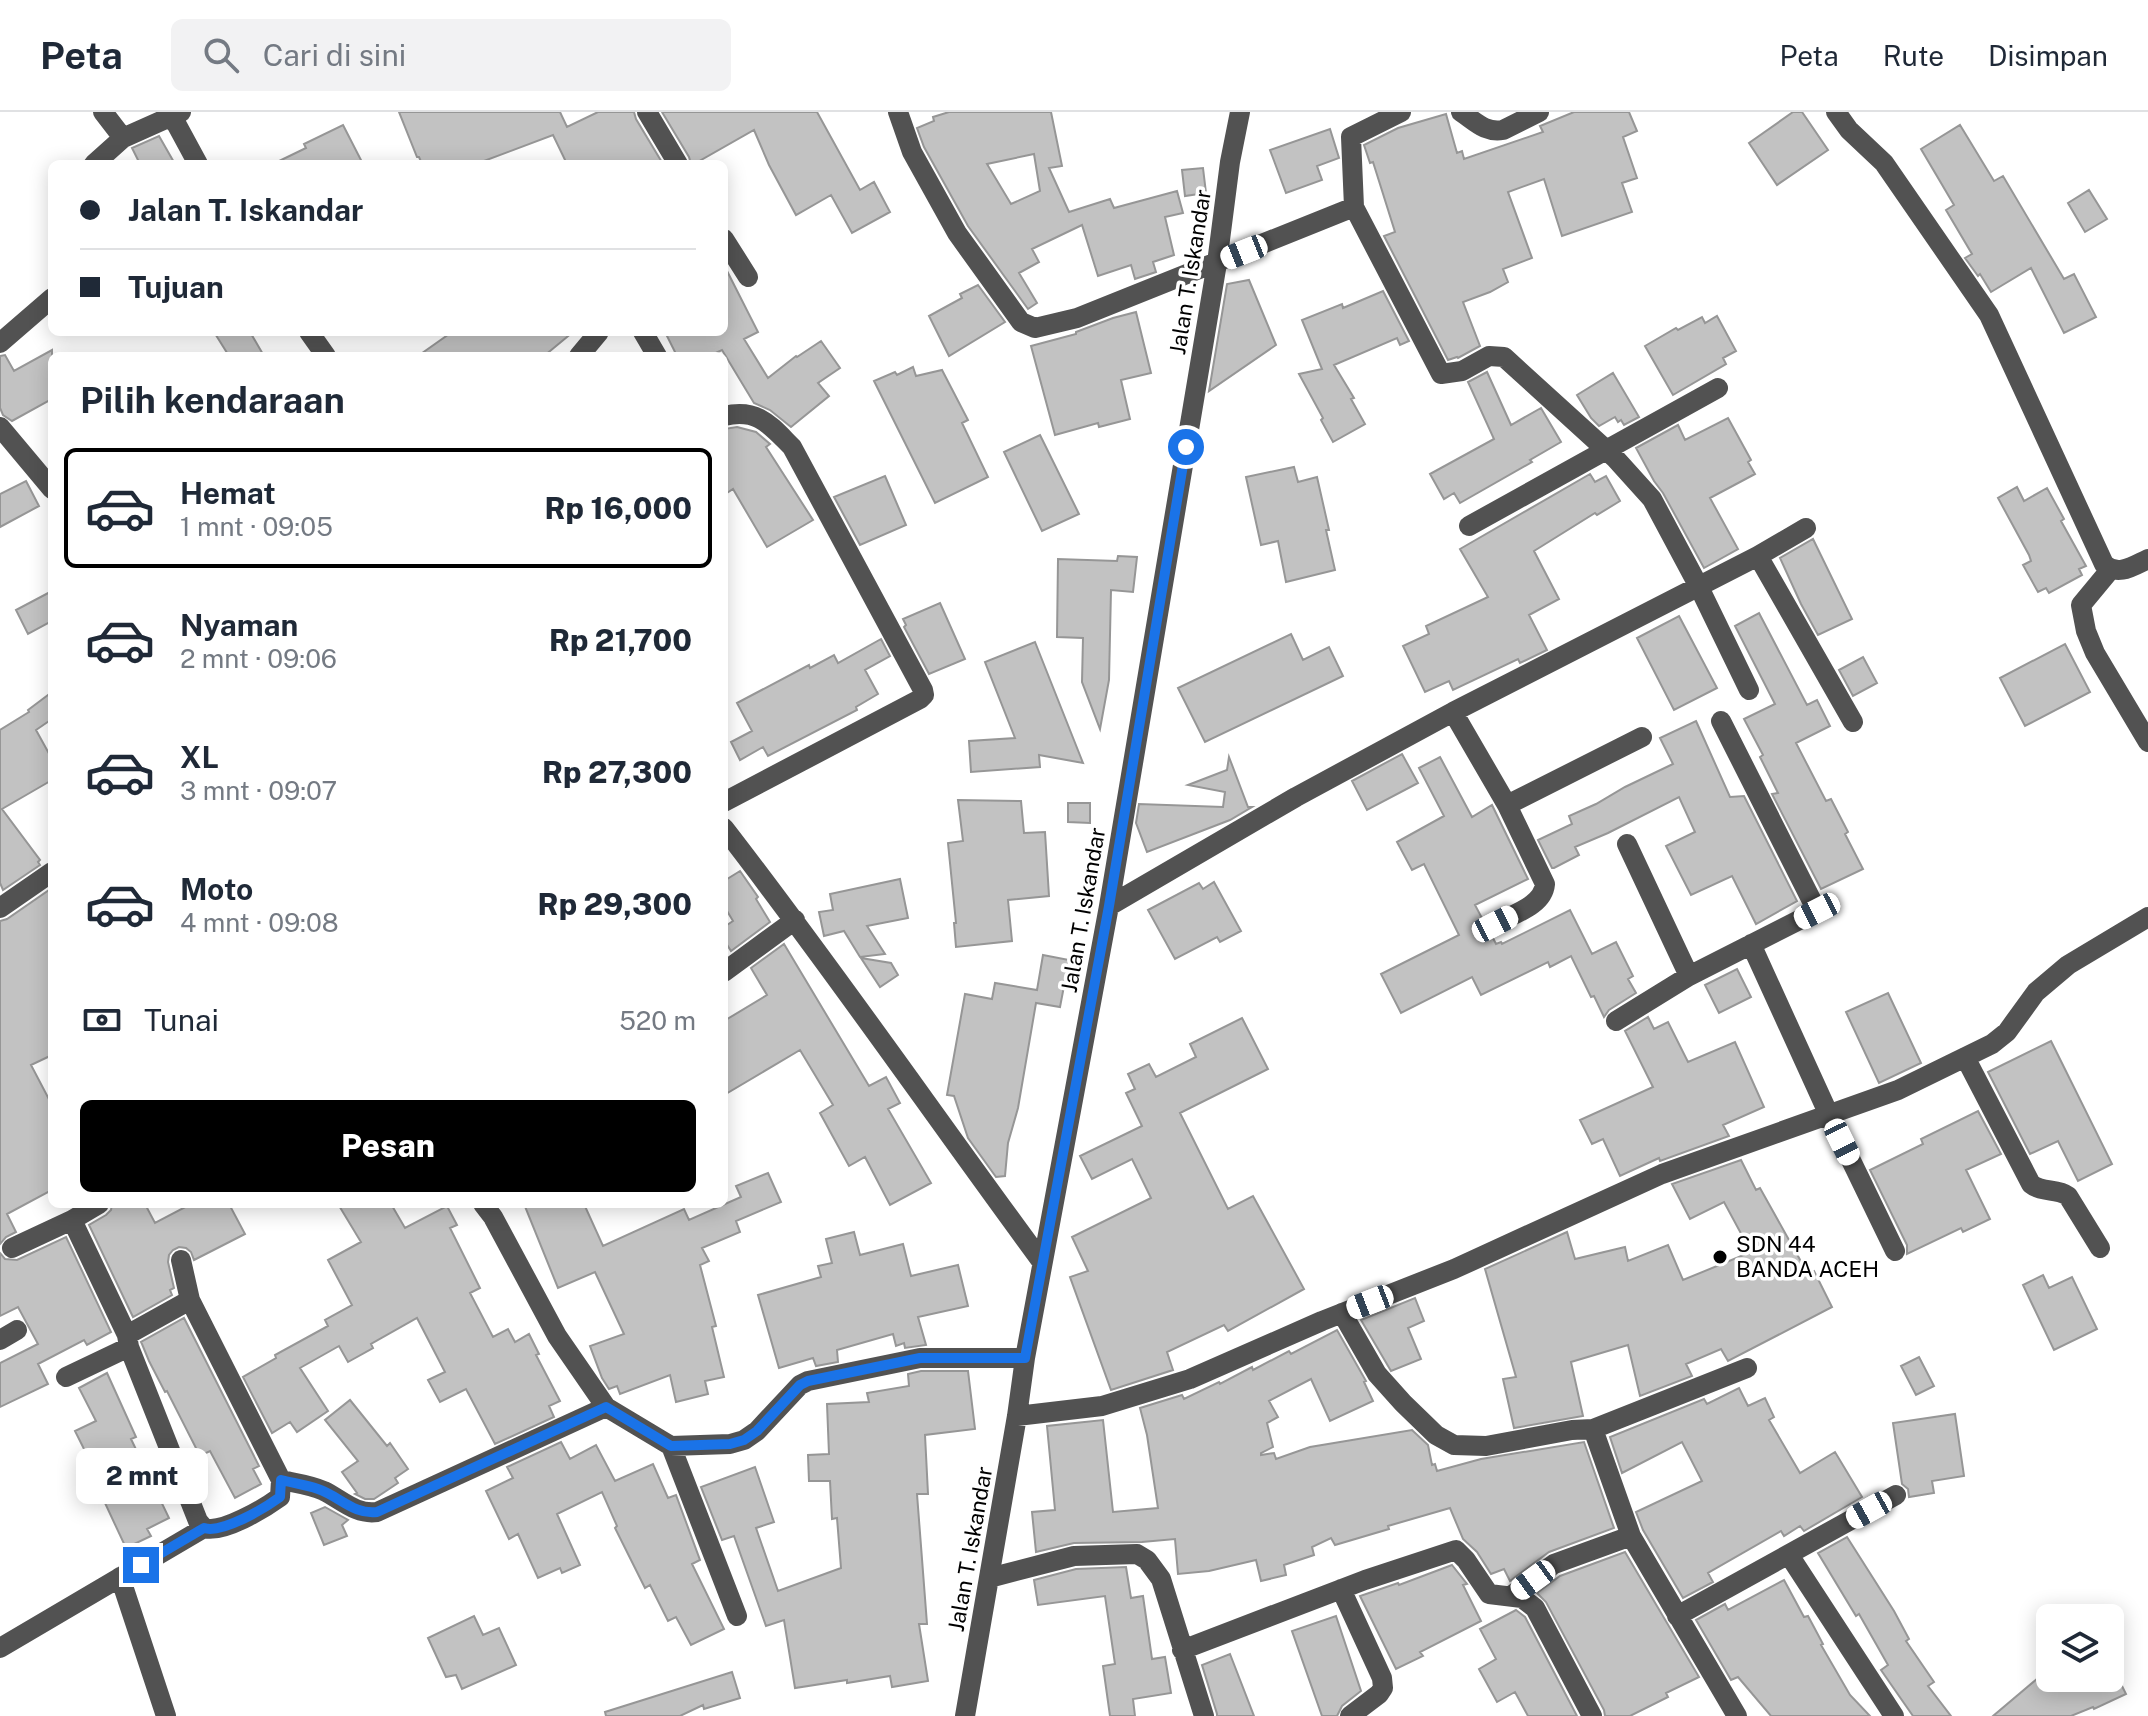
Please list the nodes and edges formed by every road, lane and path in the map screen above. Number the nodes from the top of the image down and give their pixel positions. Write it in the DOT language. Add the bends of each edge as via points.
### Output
graph roads {
  1 [pos="103,112"];
  2 [pos="647,112"];
  3 [pos="898,112"];
  4 [pos="1240,112"];
  5 [pos="1401,112"];
  6 [pos="1461,112"];
  7 [pos="1539,112"];
  8 [pos="1836,112"];
  9 [pos="176,114"];
  10 [pos="123,138"];
  11 [pos="98,160"];
  12 [pos="196,160"];
  13 [pos="676,160"];
  14 [pos="1354,207"];
  15 [pos="728,245"];
  16 [pos="1217,263"];
  17 [pos="748,277"];
  18 [pos="48,301"];
  19 [pos="596,336"];
  20 [pos="0,343"];
  21 [pos="582,352"];
  22 [pos="1718,388"];
  23 [pos="728,416"];
  24 [pos="0,427"];
  25 [pos="1606,449"];
  26 [pos="48,484"];
  27 [pos="1469,526"];
  28 [pos="1806,528"];
  29 [pos="1758,556"];
  30 [pos="2148,559"];
  31 [pos="2110,570"];
  32 [pos="1698,585"];
  33 [pos="1749,690"];
  34 [pos="1453,712"];
  35 [pos="1721,721"];
  36 [pos="1853,722"];
  37 [pos="1642,737"];
  38 [pos="2148,742"];
  39 [pos="728,800"];
  40 [pos="1507,805"];
  41 [pos="728,833"];
  42 [pos="1627,844"];
  43 [pos="48,875"];
  44 [pos="1109,906"];
  45 [pos="0,908"];
  46 [pos="2148,917"];
  47 [pos="795,920"];
  48 [pos="1495,924"];
  49 [pos="1751,944"];
  50 [pos="728,969"];
  51 [pos="1689,976"];
  52 [pos="1616,1021"];
  53 [pos="1965,1057"];
  54 [pos="1829,1115"];
  55 [pos="92,1208"];
  56 [pos="486,1208"];
  57 [pos="72,1220"];
  58 [pos="12,1248"];
  59 [pos="2100,1248"];
  60 [pos="1895,1251"];
  61 [pos="181,1260"];
  62 [pos="1042,1262"];
  63 [pos="190,1300"];
  64 [pos="1342,1313"];
  65 [pos="128,1341"];
  66 [pos="1025,1358"];
  67 [pos="1747,1368"];
  68 [pos="66,1377"];
  69 [pos="606,1407"];
  70 [pos="1017,1416"];
  71 [pos="1593,1429"];
  72 [pos="671,1446"];
  73 [pos="281,1480"];
  74 [pos="1896,1495"];
  75 [pos="204,1528"];
  76 [pos="1631,1536"];
  77 [pos="1789,1555"];
  78 [pos="120,1577"];
  79 [pos="989,1578"];
  80 [pos="1341,1589"];
  81 [pos="1511,1596"];
  82 [pos="737,1616"];
  83 [pos="1677,1616"];
  84 [pos="0,1648"];
  85 [pos="1182,1650"];
  86 [pos="166,1716"];
  87 [pos="965,1716"];
  88 [pos="1204,1716"];
  89 [pos="1350,1716"];
  90 [pos="1592,1716"];
  91 [pos="1737,1716"];
  92 [pos="1894,1716"];
  1 -- 10 [label="street"];
  2 -- 13 [label="street"];
  3 -- 16 [label="street" via="912,152 957,233 1021,322 1035,328 1077,318"];
  4 -- 16 [label="street, Jalan T. Iskandar"];
  5 -- 14 [label="street" via="1351,137"];
  6 -- 7 [label="street" via="1489,131 1503,130"];
  8 -- 31 [label="street" via="1884,163 1989,315"];
  9 -- 10 [label="street"];
  9 -- 12 [label="street"];
  10 -- 11 [label="street"];
  14 -- 16 [label="street"];
  14 -- 25 [label="street" via="1441,374 1462,371 1489,356 1504,357"];
  15 -- 17 [label="street"];
  16 -- 44 [label="street, Jalan T. Iskandar"];
  18 -- 20 [label="street"];
  19 -- 21 [label="street"];
  22 -- 25 [label="street"];
  23 -- 39 [label="street" via="748,413 761,419 792,447 924,695"];
  24 -- 26 [label="street"];
  25 -- 27 [label="street"];
  25 -- 32 [label="street" via="1652,499"];
  28 -- 29 [label="street"];
  29 -- 32 [label="street"];
  29 -- 36 [label="street"];
  30 -- 31 [label="street" via="2118,572"];
  31 -- 38 [label="street" via="2081,605 2086,631"];
  32 -- 33 [label="street"];
  32 -- 34 [label="street"];
  34 -- 40 [label="street"];
  34 -- 44 [label="street"];
  35 -- 49 [label="street" via="1817,911"];
  37 -- 40 [label="street"];
  40 -- 48 [label="street" via="1545,884 1537,902"];
  41 -- 47 [label="street"];
  42 -- 51 [label="street"];
  43 -- 45 [label="street"];
  44 -- 62 [label="street, Jalan T. Iskandar"];
  46 -- 53 [label="street" via="2068,965 2036,992 2007,1032"];
  47 -- 50 [label="street"];
  47 -- 62 [label="street"];
  49 -- 51 [label="street"];
  49 -- 54 [label="street"];
  51 -- 52 [label="street"];
  53 -- 54 [label="street" via="1898,1090"];
  53 -- 59 [label="street" via="2031,1184 2068,1196"];
  54 -- 60 [label="street"];
  54 -- 64 [label="street" via="1662,1174 1454,1269"];
  55 -- 57 [label="street"];
  56 -- 69 [label="street" via="557,1336"];
  57 -- 58 [label="street"];
  57 -- 65 [label="street"];
  61 -- 63 [label="street"];
  62 -- 66 [label="street, Jalan T. Iskandar"];
  63 -- 65 [label="street"];
  63 -- 73 [label="street"];
  64 -- 70 [label="street" via="1190,1379 1102,1406"];
  64 -- 71 [label="street" via="1377,1374 1436,1435 1454,1445 1486,1446"];
  65 -- 68 [label="street"];
  65 -- 75 [label="street"];
  66 -- 70 [label="street, Jalan T. Iskandar"];
  66 -- 72 [label="street" via="920,1358 808,1381 744,1440"];
  67 -- 71 [label="street"];
  69 -- 72 [label="street"];
  69 -- 73 [label="street" via="377,1512 358,1511 322,1490"];
  70 -- 79 [label="street, Jalan T. Iskandar"];
  71 -- 76 [label="street"];
  72 -- 82 [label="street"];
  73 -- 75 [label="street" via="280,1497 266,1508 215,1530"];
  74 -- 77 [label="street"];
  75 -- 78 [label="street"];
  76 -- 81 [label="street" via="1554,1564"];
  76 -- 83 [label="street"];
  77 -- 83 [label="street"];
  77 -- 92 [label="street"];
  78 -- 84 [label="street"];
  78 -- 86 [label="street"];
  79 -- 85 [label="street" via="1074,1556 1137,1554 1161,1579"];
  79 -- 87 [label="street, Jalan T. Iskandar"];
  80 -- 81 [label="street" via="1456,1550 1489,1594"];
  80 -- 85 [label="street"];
  80 -- 89 [label="street" via="1383,1688"];
  81 -- 90 [label="street" via="1535,1608"];
  83 -- 91 [label="street"];
  85 -- 88 [label="street"];
}
